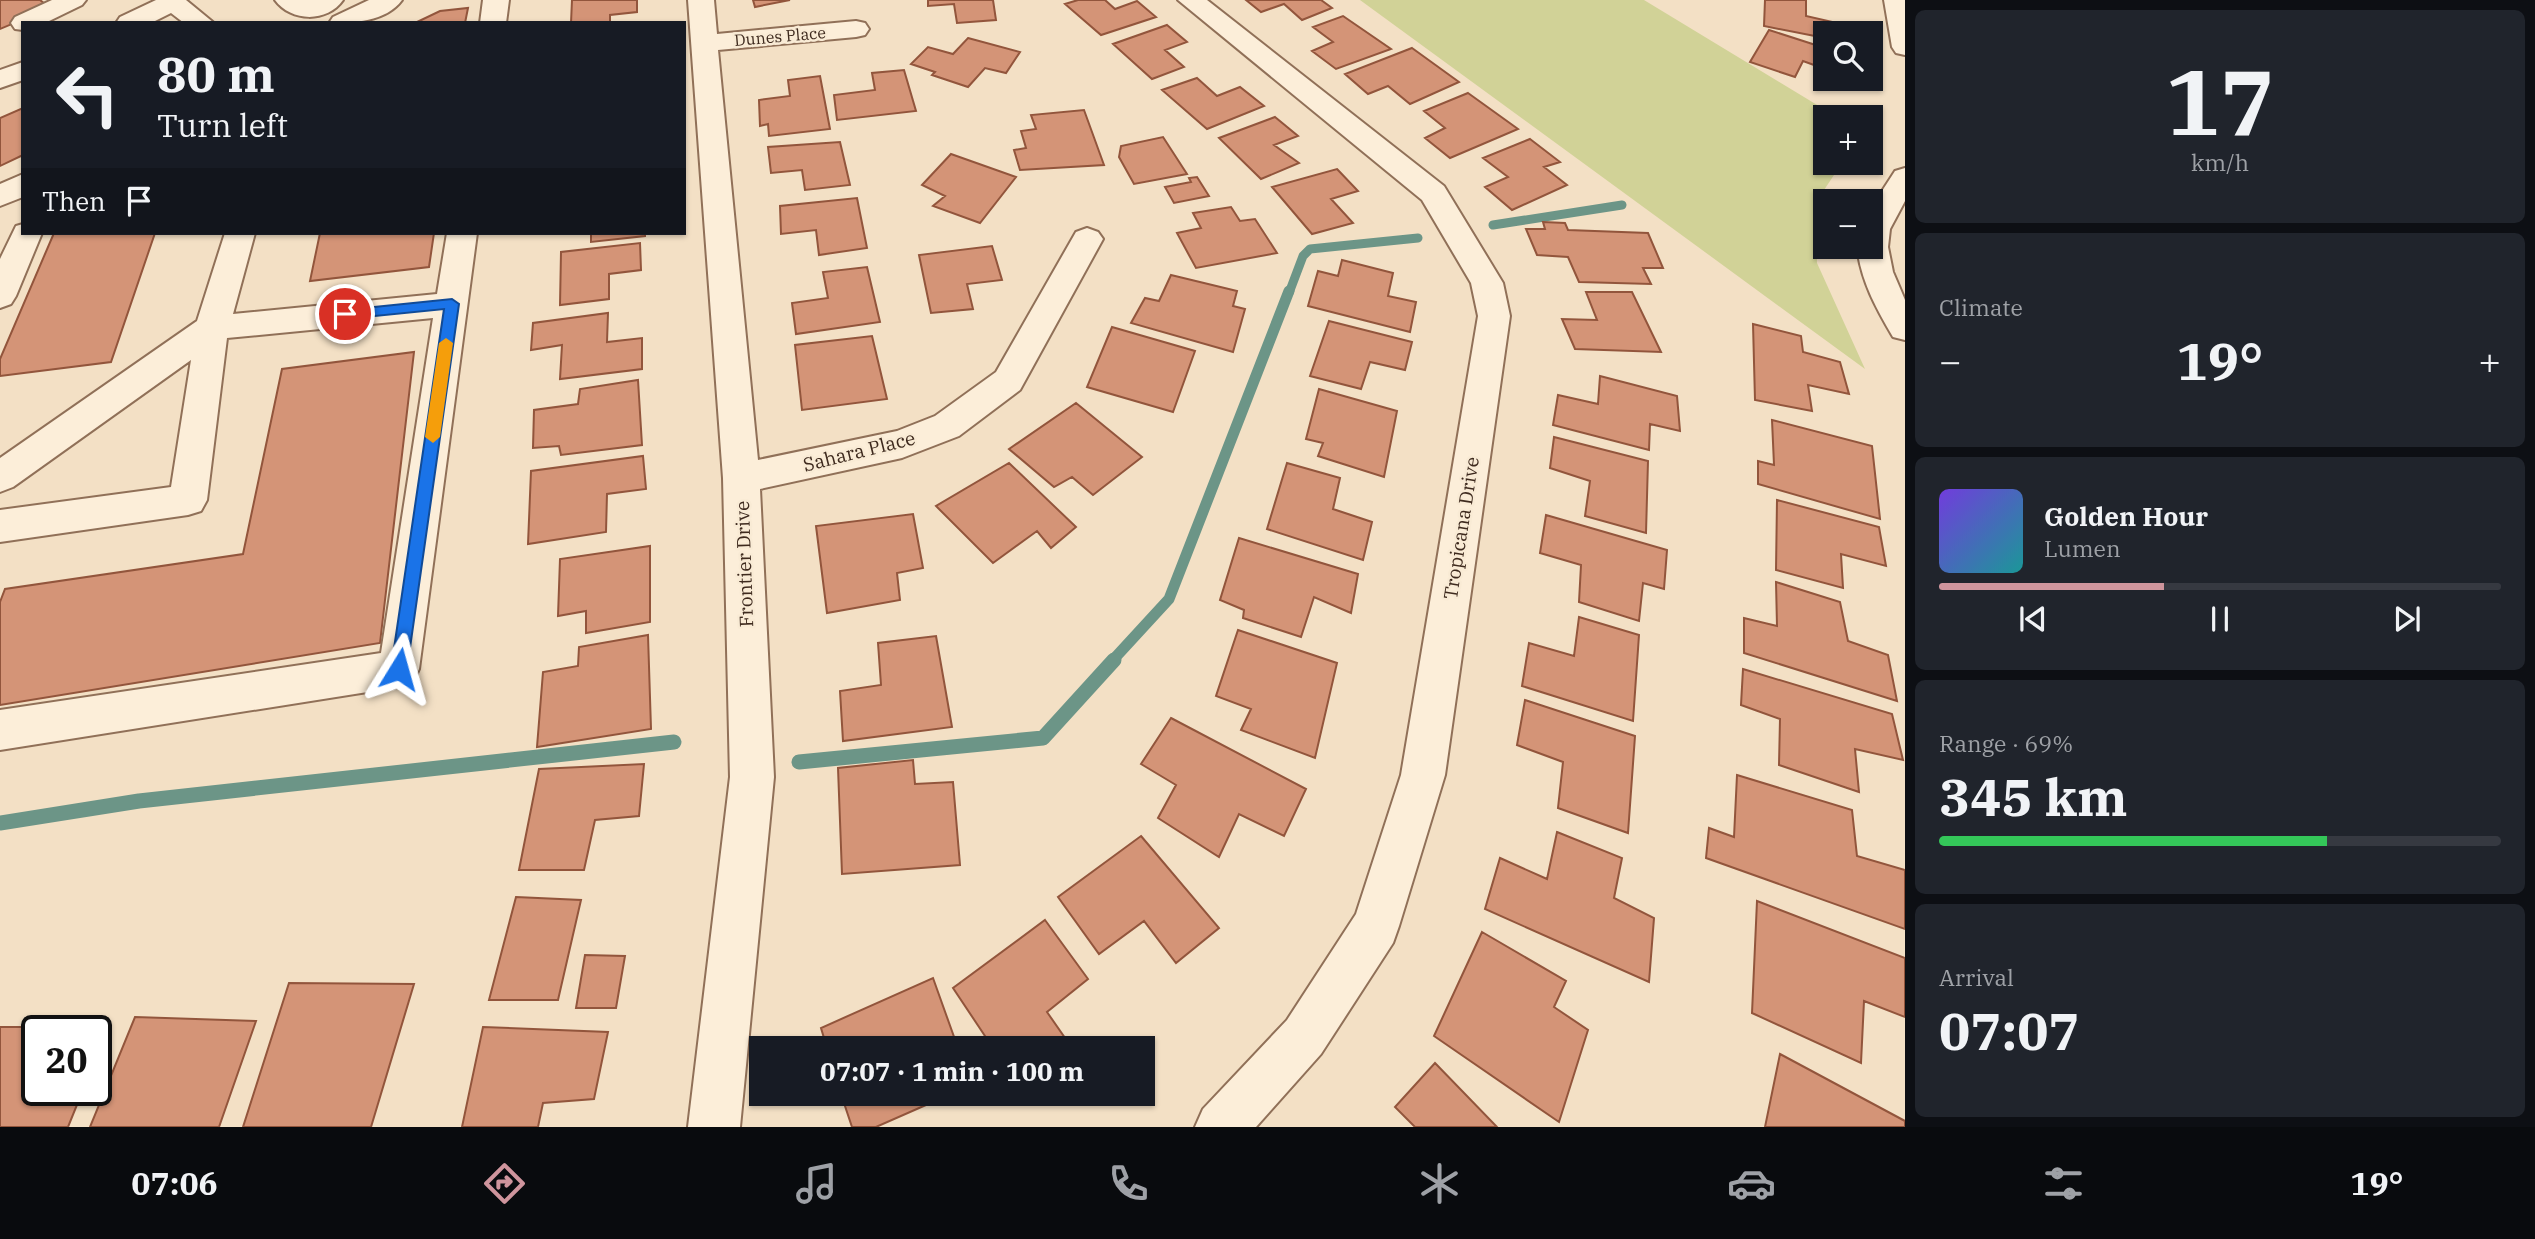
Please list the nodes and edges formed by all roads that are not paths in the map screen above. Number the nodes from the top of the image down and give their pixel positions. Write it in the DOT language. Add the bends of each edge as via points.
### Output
graph roads {
  1 [pos="73,0"];
  2 [pos="330,0"];
  3 [pos="389,0"];
  4 [pos="496,0"];
  5 [pos="701,0"];
  6 [pos="1191,0"];
  7 [pos="1898,0"];
  8 [pos="171,1"];
  9 [pos="297,6"];
  10 [pos="27,21"];
  11 [pos="133,21"];
  12 [pos="198,21"];
  13 [pos="283,21"];
  14 [pos="346,21"];
  15 [pos="493,21"];
  16 [pos="21,24"];
  17 [pos="856,29"];
  18 [pos="0,34"];
  19 [pos="704,43"];
  20 [pos="1905,47"];
  21 [pos="21,71"];
  22 [pos="0,80"];
  23 [pos="1905,178"];
  24 [pos="21,185"];
  25 [pos="0,196"];
  26 [pos="26,235"];
  27 [pos="239,235"];
  28 [pos="462,235"];
  29 [pos="1087,239"];
  30 [pos="0,296"];
  31 [pos="452,304"];
  32 [pos="212,328"];
  33 [pos="1905,328"];
  34 [pos="0,477"];
  35 [pos="741,478"];
  36 [pos="0,526"];
  37 [pos="0,730"];
  38 [pos="714,1127"];
  39 [pos="1220,1127"];
  1 -- 10 [label="street"];
  2 -- 9 [label="street"];
  3 -- 14 [label="street"];
  4 -- 15 [label="street"];
  5 -- 19 [label="street, Frontier Drive"];
  6 -- 39 [label="street, Tropicana Drive" via="1433,193 1487,283 1494,316 1423,775 1376,926 1304,1037"];
  7 -- 20 [label="street"];
  8 -- 11 [label="street"];
  8 -- 12 [label="street"];
  9 -- 13 [label="street"];
  16 -- 18 [label="street"];
  17 -- 19 [label="street, Dunes Place"];
  19 -- 35 [label="street, Frontier Drive"];
  21 -- 22 [label="street"];
  23 -- 33 [label="street" via="1873,233 1876,265 1887,299"];
  24 -- 25 [label="street"];
  26 -- 30 [label="street"];
  27 -- 32 [label="street"];
  28 -- 31 [label="street"];
  29 -- 35 [label="street, Sahara Place" via="1008,382 947,426 902,444"];
  31 -- 32 [label="street"];
  31 -- 37 [label="street" via="399,669"];
  32 -- 34 [label="street"];
  32 -- 36 [label="street" via="188,500"];
  35 -- 38 [label="street, Frontier Drive" via="752,777"];
}
